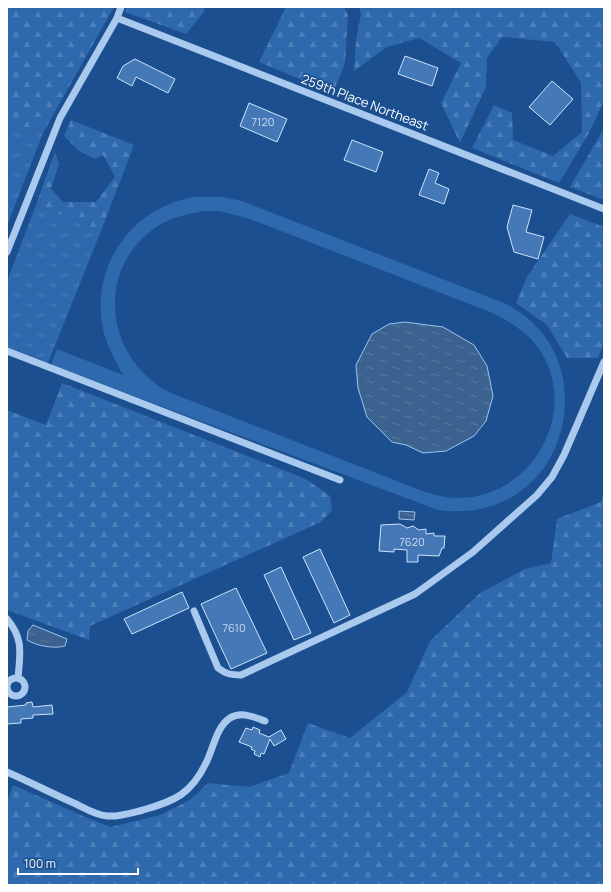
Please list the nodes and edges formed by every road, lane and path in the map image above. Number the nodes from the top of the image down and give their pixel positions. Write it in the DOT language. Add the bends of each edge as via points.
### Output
graph roads {
  1 [pos="121,7"];
  2 [pos="117,18"];
  3 [pos="604,208"];
  4 [pos="7,252"];
  5 [pos="7,351"];
  6 [pos="604,362"];
  7 [pos="601,376"];
  8 [pos="340,480"];
  9 [pos="194,611"];
  10 [pos="7,619"];
  11 [pos="18,678"];
  12 [pos="265,721"];
  13 [pos="7,772"];
  1 -- 2 [label="street"];
  2 -- 3 [label="street, 259th Place Northeast"];
  2 -- 4 [label="street" via="60,118"];
  5 -- 8 [label="street"];
  6 -- 7 [label="street"];
  7 -- 9 [label="street" via="564,455 552,477 537,495 473,552 415,594 241,675 225,674 218,668"];
  10 -- 11 [label="street" via="19,639"];
  12 -- 13 [label="street" via="244,715 229,719 221,729 197,780 187,790 167,803 127,814 98,814"];
}
